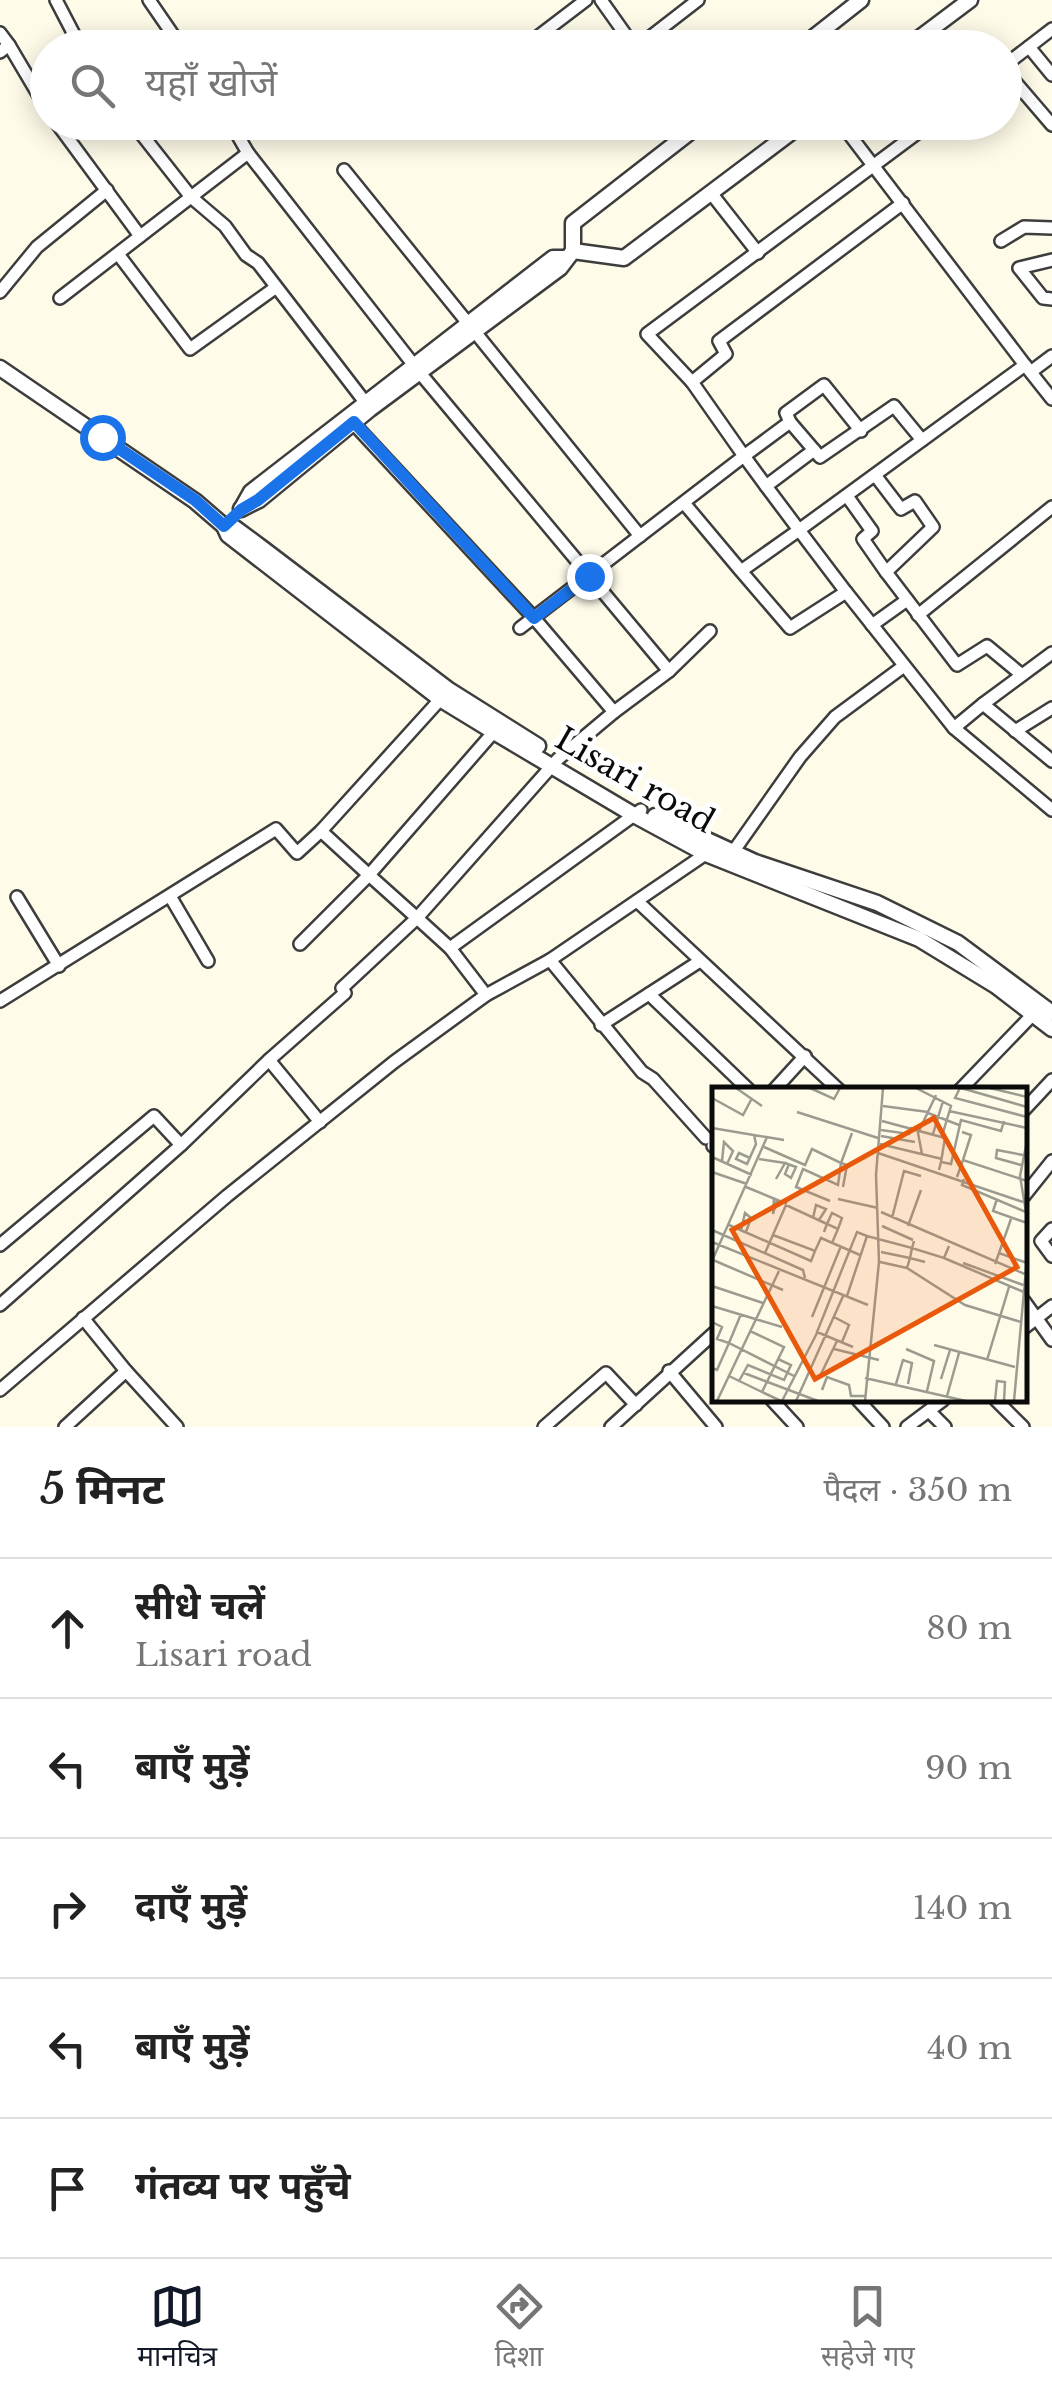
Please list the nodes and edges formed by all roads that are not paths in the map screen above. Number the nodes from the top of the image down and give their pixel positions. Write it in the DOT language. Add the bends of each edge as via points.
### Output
graph roads {
  1 [pos="56,0"];
  2 [pos="149,0"];
  3 [pos="586,0"];
  4 [pos="601,0"];
  5 [pos="698,0"];
  6 [pos="861,0"];
  7 [pos="970,0"];
  8 [pos="1052,28"];
  9 [pos="71,30"];
  10 [pos="170,30"];
  11 [pos="547,30"];
  12 [pos="623,30"];
  13 [pos="659,30"];
  14 [pos="823,30"];
  15 [pos="930,30"];
  16 [pos="0,34"];
  17 [pos="1029,46"];
  18 [pos="4,49"];
  19 [pos="1022,52"];
  20 [pos="1052,75"];
  21 [pos="30,86"];
  22 [pos="1022,89"];
  23 [pos="1052,125"];
  24 [pos="69,140"];
  25 [pos="146,140"];
  26 [pos="241,140"];
  27 [pos="676,140"];
  28 [pos="782,140"];
  29 [pos="854,140"];
  30 [pos="909,140"];
  31 [pos="248,152"];
  32 [pos="875,167"];
  33 [pos="344,170"];
  34 [pos="106,190"];
  35 [pos="710,193"];
  36 [pos="191,197"];
  37 [pos="903,204"];
  38 [pos="1052,228"];
  39 [pos="140,236"];
  40 [pos="1001,241"];
  41 [pos="758,253"];
  42 [pos="118,254"];
  43 [pos="569,255"];
  44 [pos="1052,260"];
  45 [pos="275,288"];
  46 [pos="0,292"];
  47 [pos="60,298"];
  48 [pos="1052,299"];
  49 [pos="470,328"];
  50 [pos="1052,356"];
  51 [pos="0,368"];
  52 [pos="1029,368"];
  53 [pos="417,369"];
  54 [pos="692,382"];
  55 [pos="1052,399"];
  56 [pos="367,406"];
  57 [pos="354,422"];
  58 [pos="790,422"];
  59 [pos="861,431"];
  60 [pos="922,440"];
  61 [pos="814,450"];
  62 [pos="744,456"];
  63 [pos="292,466"];
  64 [pos="875,475"];
  65 [pos="766,486"];
  66 [pos="846,496"];
  67 [pos="684,503"];
  68 [pos="1052,507"];
  69 [pos="224,526"];
  70 [pos="799,530"];
  71 [pos="640,536"];
  72 [pos="741,571"];
  73 [pos="886,572"];
  74 [pos="589,576"];
  75 [pos="846,592"];
  76 [pos="907,600"];
  77 [pos="918,615"];
  78 [pos="534,618"];
  79 [pos="872,625"];
  80 [pos="520,628"];
  81 [pos="710,631"];
  82 [pos="1052,653"];
  83 [pos="904,666"];
  84 [pos="669,671"];
  85 [pos="1022,675"];
  86 [pos="444,695"];
  87 [pos="983,704"];
  88 [pos="1052,708"];
  89 [pos="614,712"];
  90 [pos="498,728"];
  91 [pos="954,728"];
  92 [pos="1015,731"];
  93 [pos="1052,761"];
  94 [pos="555,762"];
  95 [pos="1052,810"];
  96 [pos="638,813"];
  97 [pos="321,831"];
  98 [pos="712,850"];
  99 [pos="733,852"];
  100 [pos="369,875"];
  101 [pos="170,896"];
  102 [pos="17,897"];
  103 [pos="637,900"];
  104 [pos="417,918"];
  105 [pos="300,944"];
  106 [pos="450,948"];
  107 [pos="550,960"];
  108 [pos="700,960"];
  109 [pos="208,961"];
  110 [pos="58,966"];
  111 [pos="649,994"];
  112 [pos="486,995"];
  113 [pos="0,1001"];
  114 [pos="1042,1011"];
  115 [pos="602,1025"];
  116 [pos="1052,1028"];
  117 [pos="804,1056"];
  118 [pos="269,1060"];
  119 [pos="1052,1080"];
  120 [pos="746,1087"];
  121 [pos="777,1087"];
  122 [pos="837,1087"];
  123 [pos="963,1087"];
  124 [pos="1027,1107"];
  125 [pos="320,1122"];
  126 [pos="711,1143"];
  127 [pos="181,1145"];
  128 [pos="1052,1161"];
  129 [pos="1027,1192"];
  130 [pos="1052,1229"];
  131 [pos="0,1245"];
  132 [pos="1052,1256"];
  133 [pos="1027,1305"];
  134 [pos="0,1306"];
  135 [pos="1052,1306"];
  136 [pos="83,1318"];
  137 [pos="1037,1320"];
  138 [pos="1027,1326"];
  139 [pos="712,1335"];
  140 [pos="1052,1340"];
  141 [pos="126,1371"];
  142 [pos="670,1371"];
  143 [pos="0,1390"];
  144 [pos="774,1402"];
  145 [pos="860,1402"];
  146 [pos="942,1402"];
  147 [pos="998,1402"];
  148 [pos="636,1405"];
  149 [pos="930,1412"];
  150 [pos="65,1427"];
  151 [pos="176,1427"];
  152 [pos="544,1427"];
  153 [pos="611,1427"];
  154 [pos="716,1427"];
  155 [pos="797,1427"];
  156 [pos="883,1427"];
  157 [pos="907,1427"];
  158 [pos="944,1427"];
  159 [pos="1023,1427"];
  1 -- 9 [label="street"];
  2 -- 10 [label="street"];
  3 -- 11 [label="street"];
  4 -- 12 [label="street"];
  5 -- 13 [label="street"];
  6 -- 14 [label="street"];
  7 -- 15 [label="street"];
  8 -- 17 [label="street"];
  16 -- 18 [label="street"];
  17 -- 19 [label="street"];
  17 -- 20 [label="street"];
  18 -- 21 [label="street"];
  22 -- 23 [label="street"];
  24 -- 34 [label="street"];
  25 -- 36 [label="street"];
  26 -- 31 [label="street"];
  27 -- 43 [label="street" via="573,223"];
  28 -- 35 [label="street"];
  29 -- 32 [label="street"];
  30 -- 32 [label="street"];
  31 -- 36 [label="street"];
  31 -- 53 [label="street"];
  32 -- 37 [label="street"];
  32 -- 41 [label="street"];
  33 -- 49 [label="street"];
  34 -- 39 [label="street"];
  34 -- 46 [label="street" via="37,247"];
  35 -- 41 [label="street"];
  35 -- 43 [label="street" via="624,258"];
  36 -- 39 [label="street"];
  36 -- 45 [label="street" via="225,226"];
  37 -- 52 [label="street"];
  37 -- 54 [label="street" via="719,340 726,354"];
  38 -- 40 [label="street" via="1024,227"];
  39 -- 42 [label="street"];
  41 -- 54 [label="street" via="648,334"];
  42 -- 45 [label="street" via="190,348"];
  42 -- 47 [label="street"];
  43 -- 49 [label="street" via="560,268"];
  44 -- 48 [label="street" via="1019,268 1043,298"];
  45 -- 56 [label="street"];
  49 -- 53 [label="street"];
  49 -- 71 [label="street"];
  50 -- 52 [label="street"];
  51 -- 69 [label="street, Lisari road"];
  52 -- 55 [label="street"];
  52 -- 60 [label="street"];
  53 -- 56 [label="street"];
  53 -- 74 [label="street"];
  54 -- 62 [label="street"];
  56 -- 57 [label="street"];
  56 -- 63 [label="street"];
  57 -- 63 [label="street"];
  57 -- 78 [label="street"];
  58 -- 59 [label="street" via="786,413 824,385"];
  58 -- 61 [label="street"];
  58 -- 62 [label="street"];
  59 -- 60 [label="street" via="894,406"];
  59 -- 61 [label="street" via="820,457"];
  60 -- 64 [label="street"];
  61 -- 65 [label="street"];
  62 -- 65 [label="street"];
  62 -- 67 [label="street"];
  63 -- 69 [label="street"];
  64 -- 66 [label="street"];
  64 -- 73 [label="street" via="902,509 915,501 933,528"];
  65 -- 70 [label="street"];
  66 -- 70 [label="street"];
  66 -- 73 [label="street" via="872,531 863,539"];
  67 -- 71 [label="street"];
  67 -- 72 [label="street"];
  68 -- 77 [label="street"];
  69 -- 86 [label="street, Lisari road"];
  70 -- 72 [label="street"];
  70 -- 75 [label="street"];
  71 -- 74 [label="street"];
  72 -- 75 [label="street" via="790,628"];
  73 -- 76 [label="street"];
  74 -- 78 [label="street"];
  74 -- 84 [label="street"];
  75 -- 79 [label="street"];
  76 -- 77 [label="street"];
  76 -- 79 [label="street"];
  77 -- 85 [label="street" via="957,666 986,646"];
  78 -- 80 [label="street"];
  78 -- 89 [label="street"];
  79 -- 83 [label="street"];
  81 -- 84 [label="street"];
  82 -- 85 [label="street"];
  83 -- 91 [label="street"];
  83 -- 99 [label="street" via="834,717"];
  84 -- 89 [label="street"];
  85 -- 87 [label="street"];
  86 -- 90 [label="street, Lisari road"];
  86 -- 97 [label="street"];
  87 -- 91 [label="street"];
  87 -- 92 [label="street"];
  88 -- 92 [label="street"];
  89 -- 94 [label="street"];
  90 -- 94 [label="street, Lisari road"];
  90 -- 100 [label="street"];
  91 -- 95 [label="street"];
  92 -- 93 [label="street"];
  94 -- 96 [label="street, Lisari road"];
  94 -- 104 [label="street"];
  96 -- 98 [label="street, Lisari road"];
  96 -- 106 [label="street"];
  97 -- 100 [label="street"];
  97 -- 101 [label="street" via="298,854 276,829"];
  98 -- 99 [label="street, Lisari road"];
  98 -- 103 [label="street"];
  98 -- 114 [label="street, Lisari road" via="919,939"];
  99 -- 114 [label="street, Lisari road" via="877,903 958,943"];
  100 -- 104 [label="street"];
  100 -- 105 [label="street"];
  101 -- 109 [label="street"];
  101 -- 110 [label="street"];
  102 -- 110 [label="street"];
  103 -- 107 [label="street"];
  103 -- 108 [label="street"];
  104 -- 106 [label="street"];
  104 -- 118 [label="street"];
  106 -- 112 [label="street"];
  107 -- 112 [label="street"];
  107 -- 115 [label="street"];
  108 -- 111 [label="street"];
  108 -- 117 [label="street"];
  110 -- 113 [label="street"];
  111 -- 115 [label="street"];
  111 -- 120 [label="street"];
  112 -- 125 [label="street"];
  114 -- 116 [label="street, Lisari road"];
  114 -- 123 [label="street"];
  115 -- 126 [label="street"];
  117 -- 121 [label="street"];
  117 -- 122 [label="street"];
  118 -- 125 [label="street"];
  118 -- 127 [label="street"];
  119 -- 124 [label="street"];
  125 -- 136 [label="street"];
  127 -- 131 [label="street" via="154,1116"];
  127 -- 134 [label="street"];
  128 -- 129 [label="street"];
  130 -- 132 [label="street" via="1042,1241"];
  133 -- 137 [label="street"];
  135 -- 137 [label="street"];
  136 -- 141 [label="street"];
  136 -- 143 [label="street"];
  137 -- 138 [label="street"];
  137 -- 140 [label="street"];
  139 -- 142 [label="street"];
  141 -- 150 [label="street"];
  141 -- 151 [label="street"];
  142 -- 148 [label="street"];
  142 -- 154 [label="street"];
  144 -- 155 [label="street"];
  145 -- 156 [label="street"];
  146 -- 149 [label="street"];
  147 -- 159 [label="street"];
  148 -- 152 [label="street" via="606,1373"];
  148 -- 153 [label="street"];
  149 -- 157 [label="street"];
  149 -- 158 [label="street"];
}
